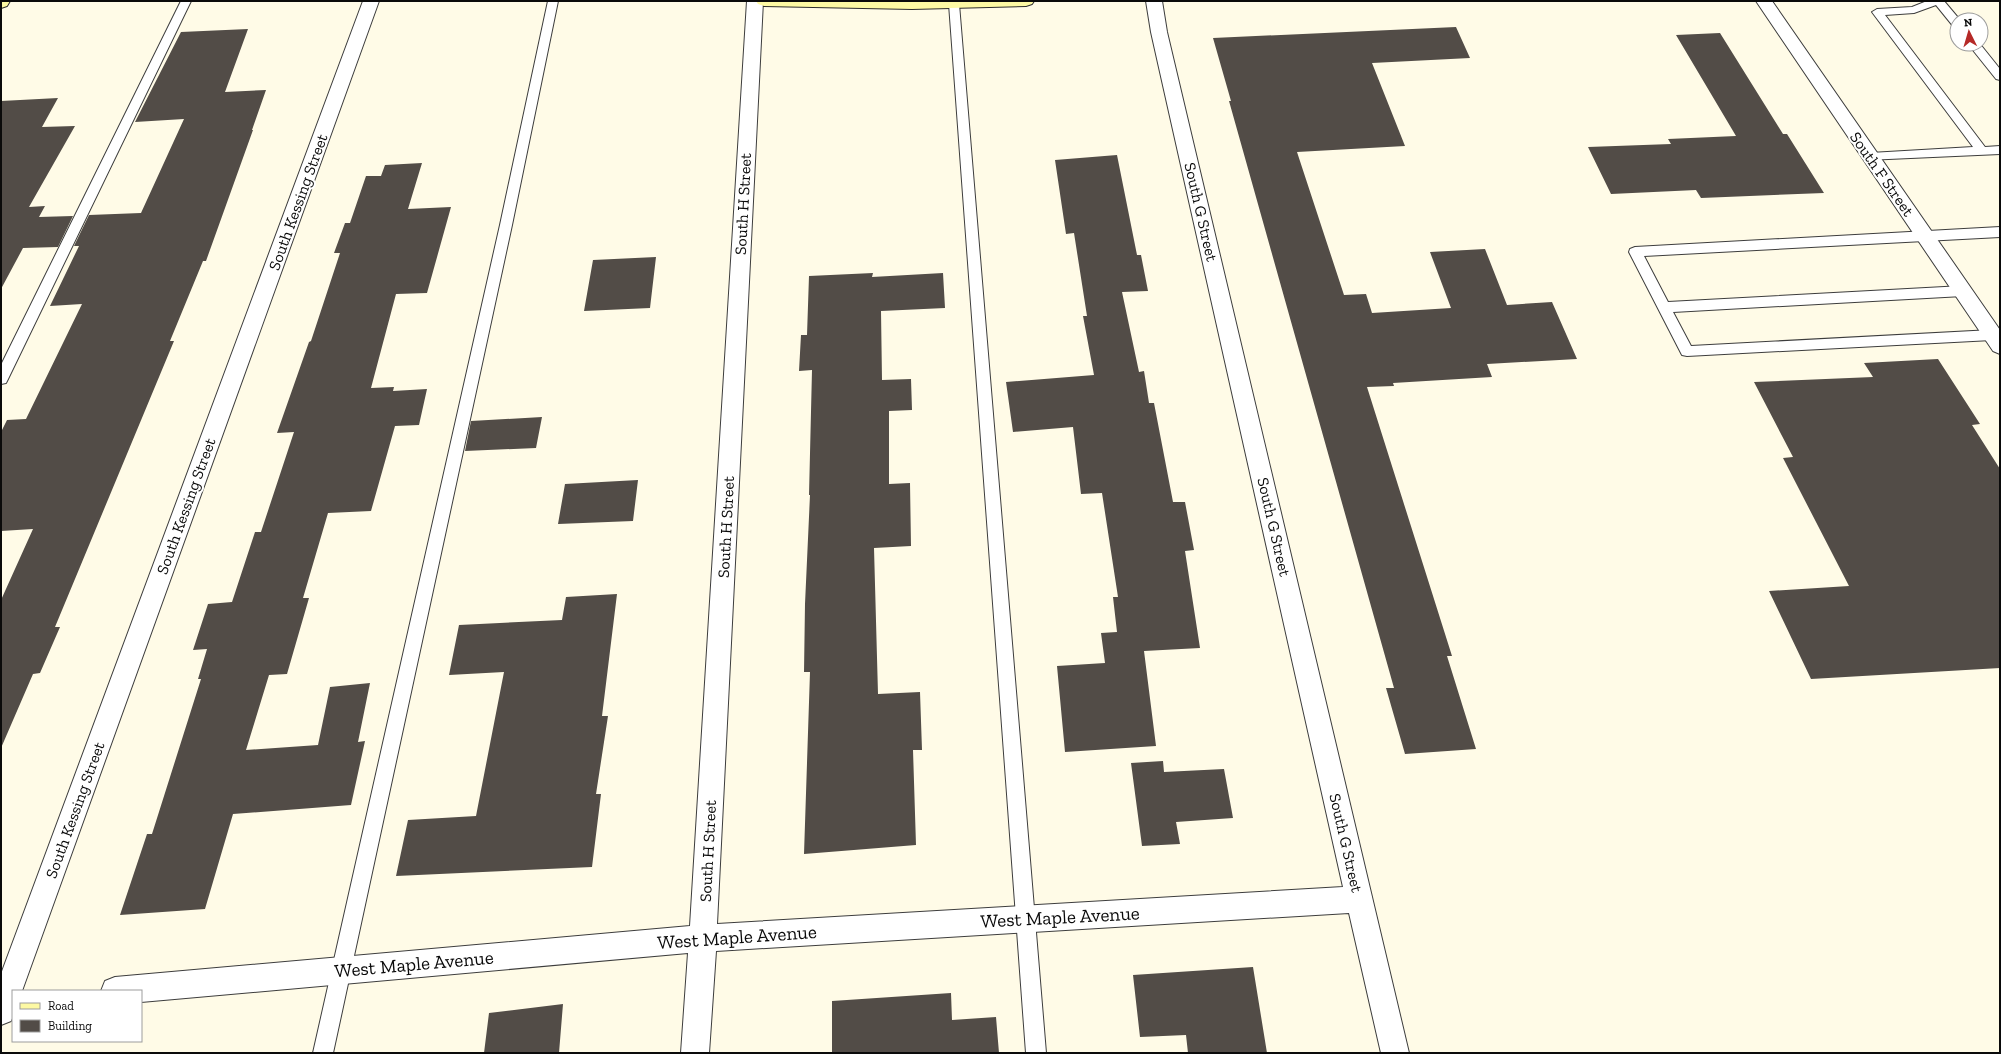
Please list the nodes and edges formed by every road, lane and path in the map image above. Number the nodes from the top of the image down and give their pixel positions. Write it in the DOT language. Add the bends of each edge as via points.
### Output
graph roads {
  1 [pos="186,1"];
  2 [pos="371,1"];
  3 [pos="553,1"];
  4 [pos="755,1"];
  5 [pos="764,1"];
  6 [pos="1026,1"];
  7 [pos="1154,1"];
  8 [pos="1764,1"];
  9 [pos="1937,1"];
  10 [pos="954,4"];
  11 [pos="1949,15"];
  12 [pos="1980,52"];
  13 [pos="2000,76"];
  14 [pos="2000,150"];
  15 [pos="1982,151"];
  16 [pos="1870,156"];
  17 [pos="2000,232"];
  18 [pos="1926,238"];
  19 [pos="1962,291"];
  20 [pos="1664,307"];
  21 [pos="1996,341"];
  22 [pos="1,379"];
  23 [pos="1359,899"];
  24 [pos="1025,920"];
  25 [pos="703,938"];
  26 [pos="341,970"];
  27 [pos="126,990"];
  28 [pos="5,1003"];
  29 [pos="323,1053"];
  30 [pos="695,1053"];
  31 [pos="1036,1053"];
  32 [pos="1395,1053"];
  1 -- 22 [label="lane"];
  2 -- 28 [label="street, South Kessing Street"];
  3 -- 26 [label="lane" via="503,240"];
  4 -- 25 [label="street, South H Street"];
  5 -- 10 [label="main road"];
  6 -- 10 [label="main road"];
  7 -- 23 [label="street, South G Street" via="1159,32"];
  8 -- 16 [label="street, South F Street"];
  9 -- 11 [label="lane"];
  9 -- 15 [label="lane" via="1914,10 1877,12"];
  10 -- 24 [label="lane"];
  12 -- 13 [label="lane"];
  14 -- 15 [label="lane"];
  15 -- 16 [label="lane"];
  16 -- 18 [label="street, South F Street"];
  17 -- 18 [label="lane"];
  18 -- 19 [label="street, South F Street"];
  18 -- 20 [label="lane" via="1635,252"];
  19 -- 20 [label="lane"];
  19 -- 21 [label="street, South F Street"];
  20 -- 21 [label="lane" via="1687,351"];
  23 -- 24 [label="street, West Maple Avenue"];
  23 -- 32 [label="street, South G Street"];
  24 -- 25 [label="street, West Maple Avenue"];
  24 -- 31 [label="lane"];
  25 -- 26 [label="street, West Maple Avenue"];
  25 -- 30 [label="street, South H Street"];
  26 -- 27 [label="street, West Maple Avenue"];
  26 -- 29 [label="lane"];
}
